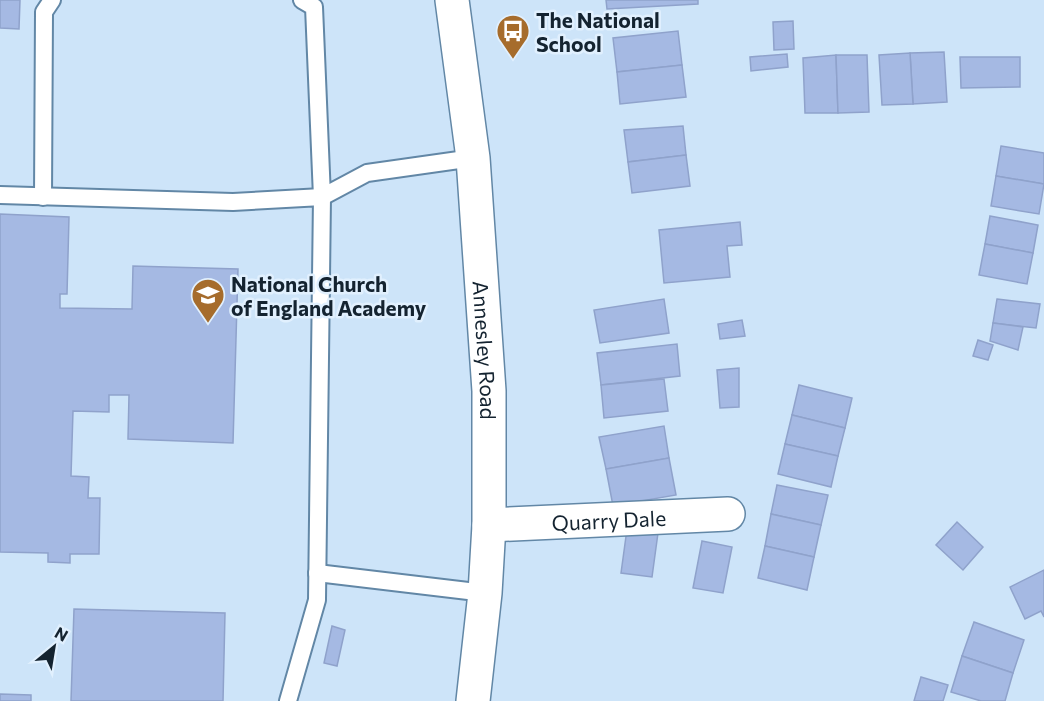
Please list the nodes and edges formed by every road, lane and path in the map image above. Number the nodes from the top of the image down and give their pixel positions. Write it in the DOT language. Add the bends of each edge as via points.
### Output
graph roads {
  1 [pos="52,0"];
  2 [pos="302,0"];
  3 [pos="452,0"];
  4 [pos="473,158"];
  5 [pos="0,195"];
  6 [pos="43,197"];
  7 [pos="322,197"];
  8 [pos="728,514"];
  9 [pos="489,525"];
  10 [pos="317,573"];
  11 [pos="484,593"];
  12 [pos="288,701"];
  13 [pos="473,701"];
  1 -- 6 [label="lane" via="44,12"];
  2 -- 7 [label="lane" via="314,7"];
  3 -- 4 [label="street, Annesley Road"];
  4 -- 7 [label="lane" via="367,173"];
  4 -- 9 [label="street, Annesley Road" via="489,391"];
  5 -- 6 [label="lane"];
  6 -- 7 [label="lane" via="233,202"];
  7 -- 10 [label="lane"];
  8 -- 9 [label="street, Quarry Dale"];
  9 -- 11 [label="street, Annesley Road"];
  10 -- 11 [label="lane"];
  10 -- 12 [label="lane" via="317,600"];
  11 -- 13 [label="street, Annesley Road"];
}
